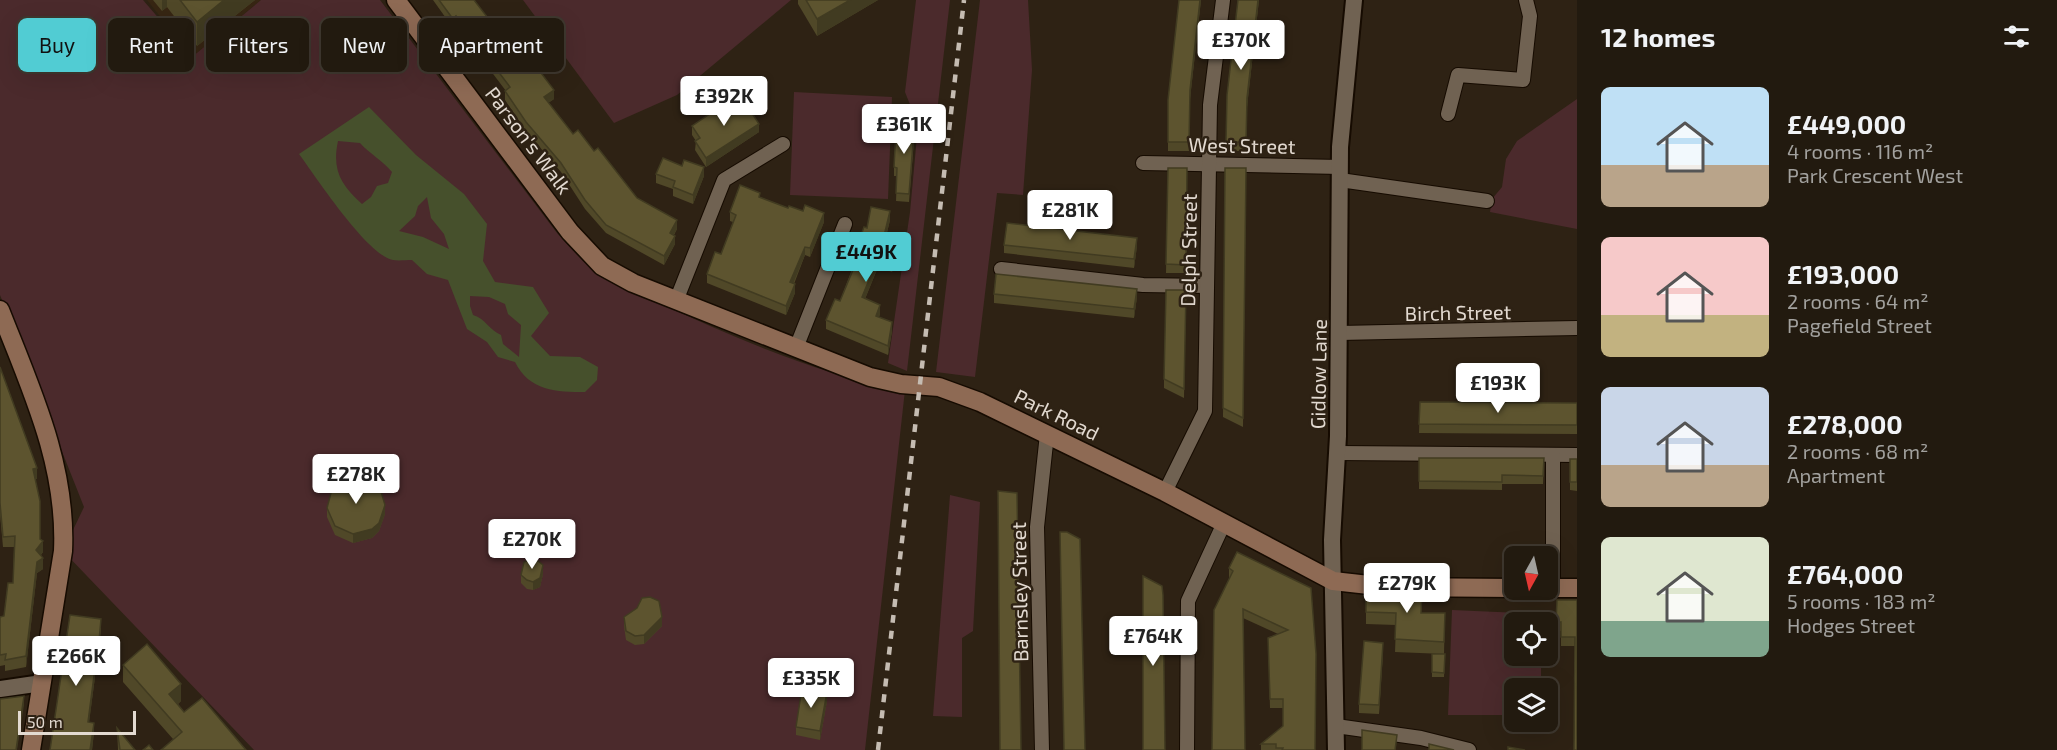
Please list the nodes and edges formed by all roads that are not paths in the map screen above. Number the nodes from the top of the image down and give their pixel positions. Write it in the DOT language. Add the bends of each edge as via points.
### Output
graph roads {
  1 [pos="396,0"];
  2 [pos="1223,0"];
  3 [pos="1354,0"];
  4 [pos="1526,0"];
  5 [pos="1448,114"];
  6 [pos="783,144"];
  7 [pos="1143,163"];
  8 [pos="1208,164"];
  9 [pos="1340,173"];
  10 [pos="1487,201"];
  11 [pos="845,224"];
  12 [pos="584,249"];
  13 [pos="1001,269"];
  14 [pos="1207,286"];
  15 [pos="676,301"];
  16 [pos="0,310"];
  17 [pos="1577,328"];
  18 [pos="1340,333"];
  19 [pos="796,348"];
  20 [pos="1047,434"];
  21 [pos="1338,453"];
  22 [pos="1553,455"];
  23 [pos="1577,455"];
  24 [pos="1165,492"];
  25 [pos="1224,523"];
  26 [pos="1552,546"];
  27 [pos="1334,581"];
  28 [pos="1504,588"];
  29 [pos="1558,588"];
  30 [pos="1577,588"];
  31 [pos="42,683"];
  32 [pos="0,689"];
  33 [pos="1336,726"];
  34 [pos="31,750"];
  35 [pos="1042,750"];
  36 [pos="1187,750"];
  37 [pos="1336,750"];
  38 [pos="1469,750"];
  1 -- 12 [label="main road, Parson's Walk"];
  2 -- 8 [label="street, Delph Street" via="1210,105"];
  3 -- 9 [label="street, Gidlow Lane" via="1341,117"];
  4 -- 5 [label="street" via="1530,16 1523,80 1458,75"];
  6 -- 15 [label="street" via="724,180"];
  7 -- 8 [label="street, West Street"];
  8 -- 9 [label="street, West Street"];
  8 -- 14 [label="street, Delph Street"];
  9 -- 10 [label="street, West Street"];
  9 -- 18 [label="street, Gidlow Lane"];
  11 -- 19 [label="street"];
  12 -- 15 [label="main road, Park Road" via="619,276"];
  13 -- 14 [label="street" via="1143,285"];
  14 -- 24 [label="street, Delph Street" via="1205,411"];
  15 -- 19 [label="main road, Park Road"];
  16 -- 31 [label="main road" via="45,426 58,476 63,544"];
  17 -- 18 [label="street, Birch Street"];
  18 -- 21 [label="street, Gidlow Lane"];
  19 -- 20 [label="main road, Park Road" via="883,381 939,387 957,393"];
  20 -- 24 [label="main road, Park Road"];
  20 -- 35 [label="street, Barnsley Street" via="1036,527"];
  21 -- 22 [label="street"];
  21 -- 27 [label="street, Gidlow Lane" via="1332,540"];
  22 -- 23 [label="street"];
  22 -- 26 [label="street"];
  24 -- 25 [label="main road, Park Road"];
  25 -- 27 [label="main road, Park Road"];
  25 -- 36 [label="street" via="1188,601"];
  27 -- 28 [label="main road, Park Road" via="1387,587"];
  27 -- 33 [label="street, Gidlow Lane"];
  29 -- 30 [label="main road"];
  31 -- 32 [label="street"];
  31 -- 34 [label="main road"];
  33 -- 37 [label="street, Gidlow Lane"];
  33 -- 38 [label="street" via="1420,738"];
}
